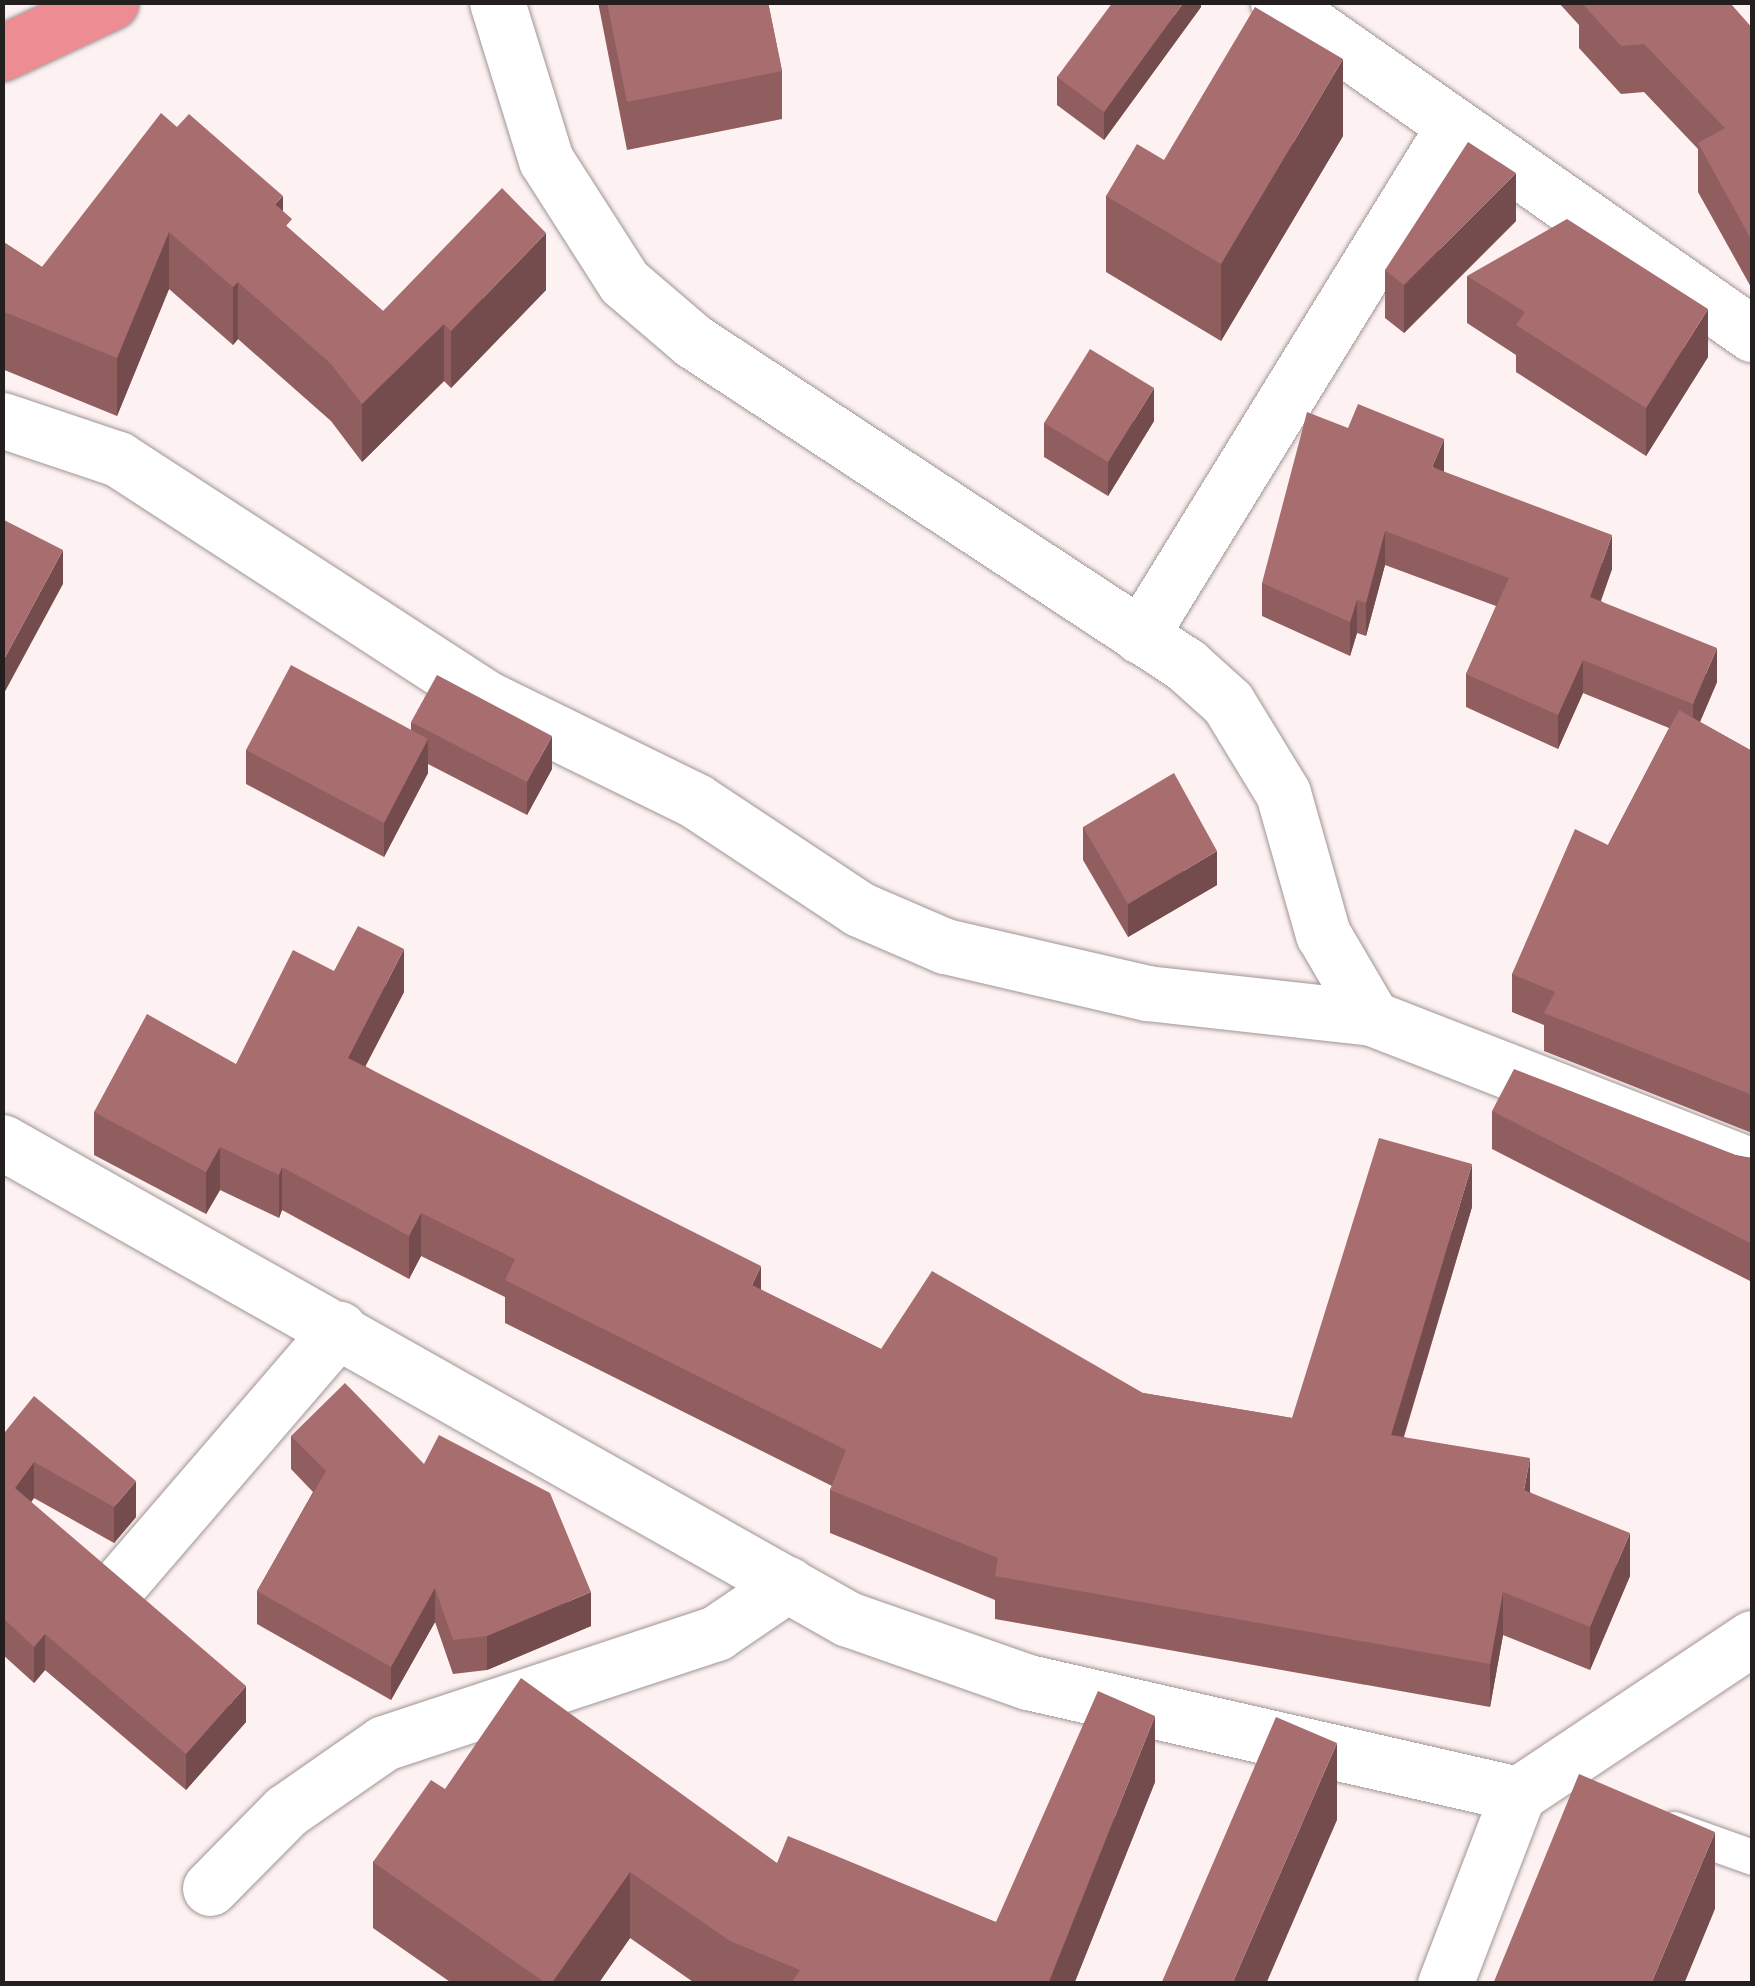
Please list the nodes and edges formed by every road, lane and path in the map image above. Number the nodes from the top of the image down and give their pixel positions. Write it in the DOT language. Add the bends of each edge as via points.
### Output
graph roads {
  1 [pos="111,2"];
  2 [pos="498,2"];
  3 [pos="1278,2"];
  4 [pos="2,53"];
  5 [pos="1452,128"];
  6 [pos="1752,334"];
  7 [pos="2,420"];
  8 [pos="1140,636"];
  9 [pos="1372,1018"];
  10 [pos="2,1142"];
  11 [pos="1752,1166"];
  12 [pos="339,1329"];
  13 [pos="124,1579"];
  14 [pos="788,1584"];
  15 [pos="1752,1638"];
  16 [pos="1556,1782"];
  17 [pos="1641,1814"];
  18 [pos="1752,1857"];
  19 [pos="210,1888"];
  20 [pos="1445,1984"];
  1 -- 4 [label="highway"];
  2 -- 8 [label="street" via="546,160 624,282 693,341"];
  3 -- 5 [label="street"];
  5 -- 6 [label="street"];
  5 -- 8 [label="street"];
  7 -- 9 [label="street" via="118,460 486,698 696,802 859,909 945,946 1127,989"];
  8 -- 9 [label="street" via="1228,703 1255,741 1283,794 1323,934"];
  9 -- 11 [label="street"];
  10 -- 12 [label="street"];
  12 -- 13 [label="street"];
  12 -- 14 [label="street"];
  14 -- 16 [label="street" via="848,1619 1028,1682"];
  14 -- 19 [label="street" via="716,1633 384,1743 286,1811"];
  15 -- 16 [label="street"];
  16 -- 20 [label="street"];
  17 -- 18 [label="lane"];
}
